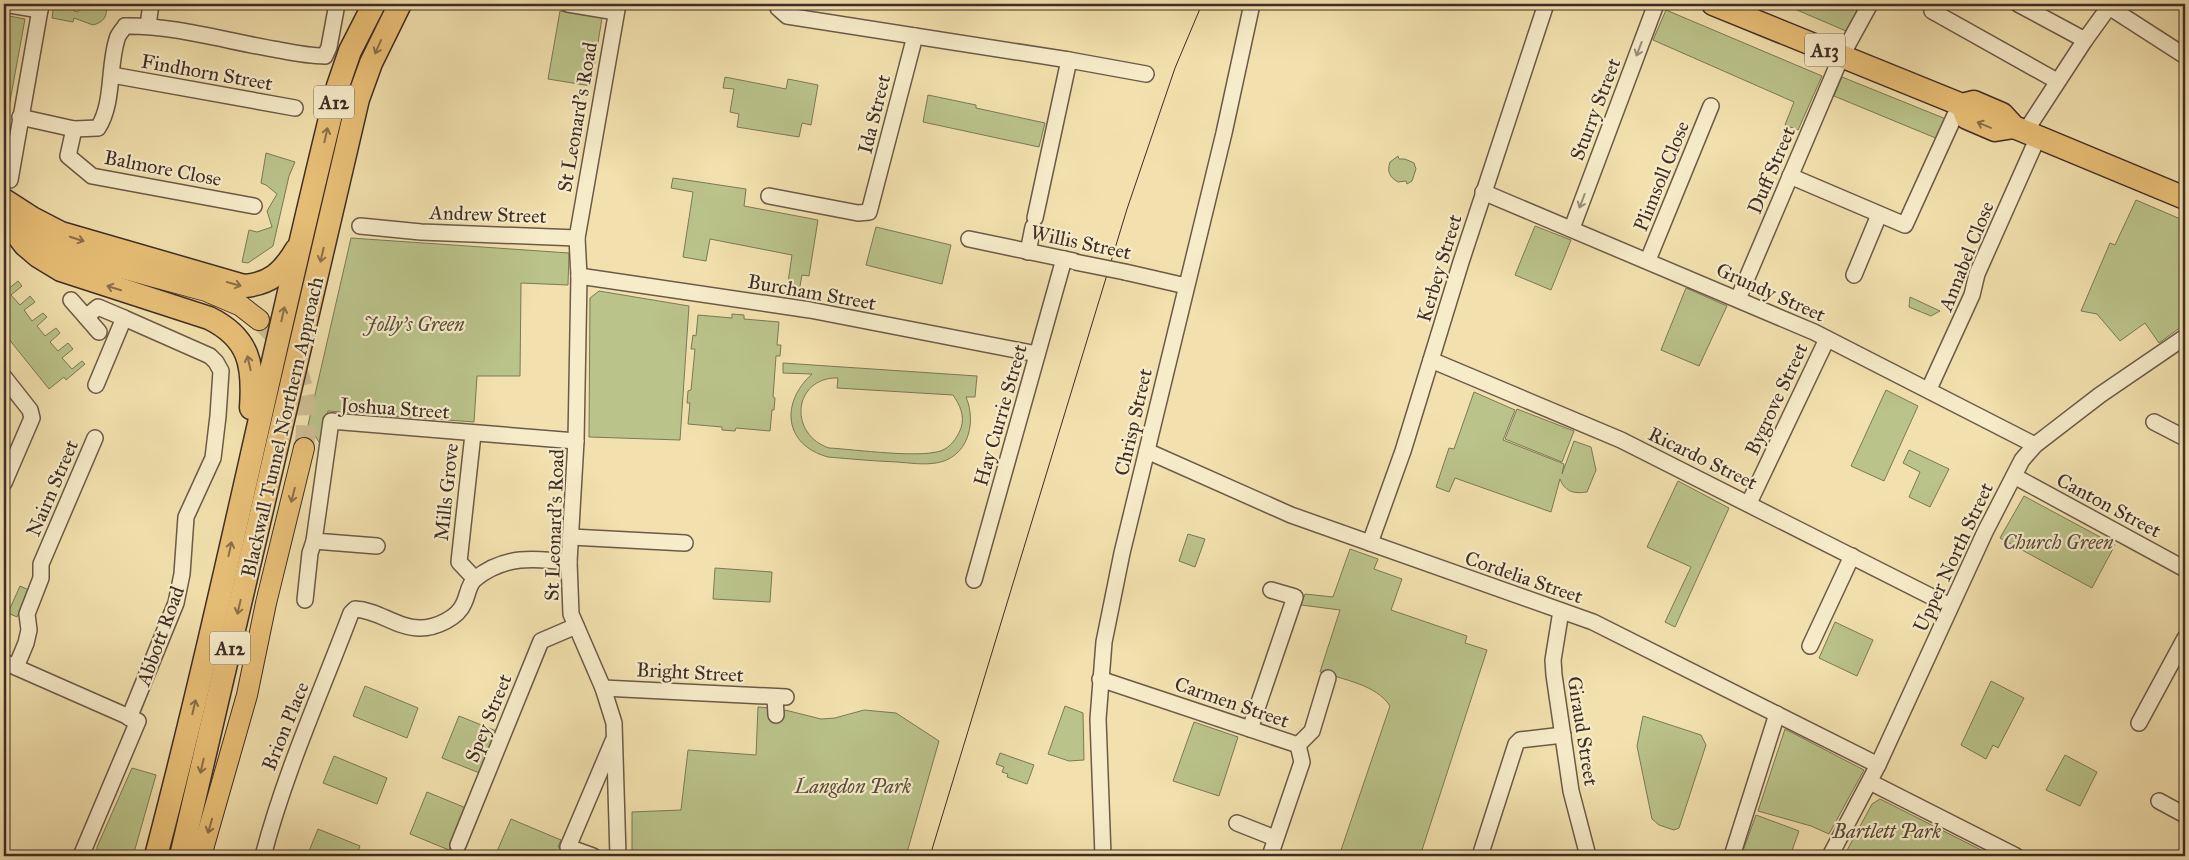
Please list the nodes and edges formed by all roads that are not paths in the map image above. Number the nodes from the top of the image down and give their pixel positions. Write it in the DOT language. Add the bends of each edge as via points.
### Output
graph roads {
  1 [pos="4,4"];
  2 [pos="151,4"];
  3 [pos="337,4"];
  4 [pos="374,4"];
  5 [pos="400,4"];
  6 [pos="568,4"];
  7 [pos="776,4"];
  8 [pos="1252,4"];
  9 [pos="1546,4"];
  10 [pos="1656,4"];
  11 [pos="1713,4"];
  12 [pos="1870,4"];
  13 [pos="1936,4"];
  14 [pos="2018,4"];
  15 [pos="2110,5"];
  16 [pos="40,7"];
  17 [pos="617,8"];
  18 [pos="365,14"];
  19 [pos="148,25"];
  20 [pos="915,36"];
  21 [pos="2085,40"];
  22 [pos="2185,56"];
  23 [pos="1841,57"];
  24 [pos="1069,60"];
  25 [pos="1146,74"];
  26 [pos="112,75"];
  27 [pos="2057,81"];
  28 [pos="1961,105"];
  29 [pos="1711,106"];
  30 [pos="295,108"];
  31 [pos="20,117"];
  32 [pos="74,129"];
  33 [pos="2026,132"];
  34 [pos="1790,176"];
  35 [pos="1484,192"];
  36 [pos="6,193"];
  37 [pos="769,196"];
  38 [pos="2185,198"];
  39 [pos="254,206"];
  40 [pos="1879,215"];
  41 [pos="4,218"];
  42 [pos="360,226"];
  43 [pos="1572,228"];
  44 [pos="576,238"];
  45 [pos="969,239"];
  46 [pos="300,241"];
  47 [pos="1028,252"];
  48 [pos="1648,260"];
  49 [pos="1070,261"];
  50 [pos="1854,275"];
  51 [pos="579,276"];
  52 [pos="1186,286"];
  53 [pos="1738,299"];
  54 [pos="71,300"];
  55 [pos="86,317"];
  56 [pos="124,318"];
  57 [pos="259,320"];
  58 [pos="99,332"];
  59 [pos="2185,337"];
  60 [pos="1827,338"];
  61 [pos="1037,354"];
  62 [pos="1431,360"];
  63 [pos="4,377"];
  64 [pos="96,385"];
  65 [pos="1929,389"];
  66 [pos="2154,422"];
  67 [pos="473,434"];
  68 [pos="94,438"];
  69 [pos="2185,438"];
  70 [pos="576,441"];
  71 [pos="2036,445"];
  72 [pos="304,448"];
  73 [pos="1147,451"];
  74 [pos="2014,476"];
  75 [pos="245,481"];
  76 [pos="4,483"];
  77 [pos="1748,503"];
  78 [pos="571,537"];
  79 [pos="314,541"];
  80 [pos="685,543"];
  81 [pos="1370,543"];
  82 [pos="377,546"];
  83 [pos="1852,556"];
  84 [pos="569,562"];
  85 [pos="2185,569"];
  86 [pos="475,579"];
  87 [pos="974,580"];
  88 [pos="1271,590"];
  89 [pos="305,600"];
  90 [pos="1950,606"];
  91 [pos="1562,611"];
  92 [pos="576,626"];
  93 [pos="2185,638"];
  94 [pos="1810,646"];
  95 [pos="10,664"];
  96 [pos="1328,678"];
  97 [pos="1100,679"];
  98 [pos="603,688"];
  99 [pos="1777,714"];
  100 [pos="776,715"];
  101 [pos="134,719"];
  102 [pos="2139,723"];
  103 [pos="1250,729"];
  104 [pos="1563,735"];
  105 [pos="614,737"];
  106 [pos="1298,745"];
  107 [pos="1878,765"];
  108 [pos="1870,782"];
  109 [pos="588,800"];
  110 [pos="2159,801"];
  111 [pos="617,802"];
  112 [pos="2185,815"];
  113 [pos="1237,823"];
  114 [pos="1275,838"];
  115 [pos="458,845"];
  116 [pos="73,855"];
  117 [pos="156,856"];
  118 [pos="181,856"];
  119 [pos="201,856"];
  120 [pos="263,856"];
  121 [pos="593,856"];
  122 [pos="618,856"];
  123 [pos="1103,856"];
  124 [pos="1270,856"];
  125 [pos="1480,856"];
  126 [pos="1588,856"];
  127 [pos="1732,856"];
  128 [pos="1830,856"];
  129 [pos="2016,856"];
  1 -- 16 [label="street"];
  2 -- 19 [label="street"];
  3 -- 19 [label="street" via="325,56"];
  4 -- 18 [label="highway, Blackwall Tunnel Northern Approach / A12"];
  5 -- 118 [label="highway, Blackwall Tunnel Northern Approach / A12, one-way" via="371,63 358,99"];
  6 -- 17 [label="street"];
  7 -- 20 [label="street" via="787,16"];
  8 -- 52 [label="street, Chrisp Street"];
  9 -- 35 [label="street, Kerbey Street"];
  10 -- 43 [label="street, Sturry Street, one-way"];
  11 -- 23 [label="highway, A13"];
  12 -- 23 [label="street, Duff Street"];
  13 -- 27 [label="street" via="1932,11"];
  14 -- 21 [label="street"];
  15 -- 21 [label="street, Annabel Close"];
  15 -- 22 [label="street"];
  16 -- 31 [label="street"];
  17 -- 44 [label="street, St Leonard's Road"];
  46 -- 18 [label="highway, Blackwall Tunnel Northern Approach / A12, one-way" via="338,86"];
  19 -- 26 [label="street, Findhorn Street" via="125,26 117,38"];
  20 -- 24 [label="street"];
  20 -- 37 [label="street, Ida Street" via="870,212 864,214"];
  21 -- 27 [label="street, Annabel Close"];
  23 -- 28 [label="highway, A13"];
  23 -- 34 [label="street, Duff Street"];
  24 -- 25 [label="street"];
  24 -- 47 [label="street"];
  26 -- 30 [label="street, Findhorn Street"];
  26 -- 32 [label="street, Findhorn Street" via="98,128"];
  27 -- 33 [label="street, Annabel Close"];
  28 -- 33 [label="highway, A13" via="1967,118 1995,130"];
  28 -- 40 [label="street" via="1905,226"];
  29 -- 48 [label="street, Plimsoll Close"];
  31 -- 32 [label="street, Findhorn Street"];
  31 -- 36 [label="street"];
  32 -- 39 [label="street, Balmore Close" via="68,156 92,176"];
  33 -- 38 [label="highway, A13"];
  33 -- 65 [label="street, Annabel Close" via="1972,296"];
  34 -- 40 [label="street"];
  34 -- 53 [label="street, Duff Street"];
  35 -- 43 [label="street, Grundy Street"];
  35 -- 62 [label="street, Kerbey Street"];
  36 -- 46 [label="highway, A12, one-way" via="61,233 244,286 264,283 271,278 286,264"];
  36 -- 57 [label="main road" via="39,236 67,254 206,291 241,306"];
  40 -- 50 [label="street"];
  75 -- 41 [label="highway, A12, one-way" via="252,381 249,360 237,338 209,318 60,270 25,245"];
  42 -- 44 [label="street, Andrew Street" via="420,232"];
  43 -- 48 [label="street, Grundy Street"];
  44 -- 51 [label="street"];
  45 -- 47 [label="street, Willis Street"];
  75 -- 46 [label="highway, Blackwall Tunnel Northern Approach / A12, one-way"];
  47 -- 49 [label="street, Willis Street"];
  48 -- 53 [label="street, Grundy Street"];
  49 -- 52 [label="street, Willis Street, bridge"];
  49 -- 61 [label="street, Hay Currie Street"];
  51 -- 61 [label="street, Burcham Street" via="810,310"];
  51 -- 70 [label="street, St Leonard's Road"];
  52 -- 73 [label="street, Chrisp Street"];
  53 -- 60 [label="street, Grundy Street"];
  54 -- 55 [label="street"];
  55 -- 56 [label="street, Abbott Road" via="98,308"];
  55 -- 58 [label="street"];
  56 -- 64 [label="street"];
  56 -- 101 [label="street, Abbott Road" via="210,356 221,370 213,458 186,517 182,574 176,603"];
  59 -- 71 [label="street, Upper North Street" via="2100,395"];
  60 -- 65 [label="street, Grundy Street"];
  60 -- 77 [label="street, Bygrove Street"];
  61 -- 87 [label="street, Hay Currie Street"];
  62 -- 77 [label="street, Ricardo Street" via="1621,440"];
  62 -- 81 [label="street, Kerbey Street"];
  63 -- 76 [label="street" via="30,410 32,418"];
  65 -- 71 [label="street, Grundy Street"];
  66 -- 69 [label="street"];
  67 -- 70 [label="street, Joshua Street"];
  67 -- 79 [label="street, Joshua Street" via="331,421"];
  67 -- 86 [label="street, Mills Grove" via="459,562"];
  68 -- 95 [label="street, Nairn Street" via="41,564 41,578 27,614 29,630 26,643"];
  70 -- 78 [label="street, St Leonard's Road"];
  71 -- 74 [label="street, Upper North Street" via="2022,460"];
  72 -- 119 [label="main road, one-way" via="247,694"];
  73 -- 81 [label="street, Cordelia Street" via="1290,515"];
  73 -- 97 [label="street, Chrisp Street" via="1115,584"];
  74 -- 85 [label="street, Canton Street"];
  74 -- 90 [label="street, Upper North Street"];
  117 -- 75 [label="highway, Blackwall Tunnel Northern Approach / A12, one-way" via="187,738"];
  77 -- 83 [label="street, Ricardo Street"];
  78 -- 80 [label="street"];
  78 -- 84 [label="street, St Leonard's Road"];
  79 -- 82 [label="street"];
  79 -- 89 [label="street, Joshua Street"];
  81 -- 91 [label="street, Cordelia Street"];
  83 -- 90 [label="street, Ricardo Street"];
  83 -- 94 [label="street"];
  84 -- 86 [label="street" via="535,558 508,561"];
  84 -- 92 [label="street, St Leonard's Road" via="571,614"];
  86 -- 120 [label="street, Brion Place" via="459,612 434,625 420,628 405,625 363,609 355,609 351,614 286,775"];
  88 -- 103 [label="street" via="1295,597"];
  90 -- 107 [label="street, Upper North Street"];
  91 -- 99 [label="street, Cordelia Street" via="1624,636"];
  91 -- 104 [label="street, Giraud Street" via="1553,668"];
  92 -- 98 [label="street, St Leonard's Road"];
  92 -- 115 [label="street, Spey Street" via="541,641"];
  93 -- 102 [label="street"];
  95 -- 101 [label="street"];
  96 -- 106 [label="street" via="1312,731"];
  97 -- 103 [label="street, Carmen Street"];
  97 -- 123 [label="street, Chrisp Street" via="1098,769"];
  98 -- 100 [label="street, Bright Street" via="781,697"];
  98 -- 105 [label="street, St Leonard's Road" via="614,723"];
  99 -- 107 [label="street, Cordelia Street"];
  99 -- 127 [label="street"];
  101 -- 116 [label="street, Abbott Road"];
  103 -- 106 [label="street, Carmen Street"];
  104 -- 125 [label="street" via="1520,740 1516,744"];
  104 -- 126 [label="street, Giraud Street" via="1571,791"];
  105 -- 109 [label="street"];
  105 -- 111 [label="street, St Leonard's Road"];
  106 -- 114 [label="street, Carmen Street" via="1302,762"];
  107 -- 108 [label="street, Upper North Street"];
  108 -- 128 [label="street, Upper North Street"];
  108 -- 129 [label="street"];
  109 -- 111 [label="street" via="599,797"];
  109 -- 121 [label="street" via="568,847"];
  110 -- 112 [label="street"];
  111 -- 122 [label="street, St Leonard's Road"];
  113 -- 114 [label="street"];
  114 -- 124 [label="street, Carmen Street"];
}
